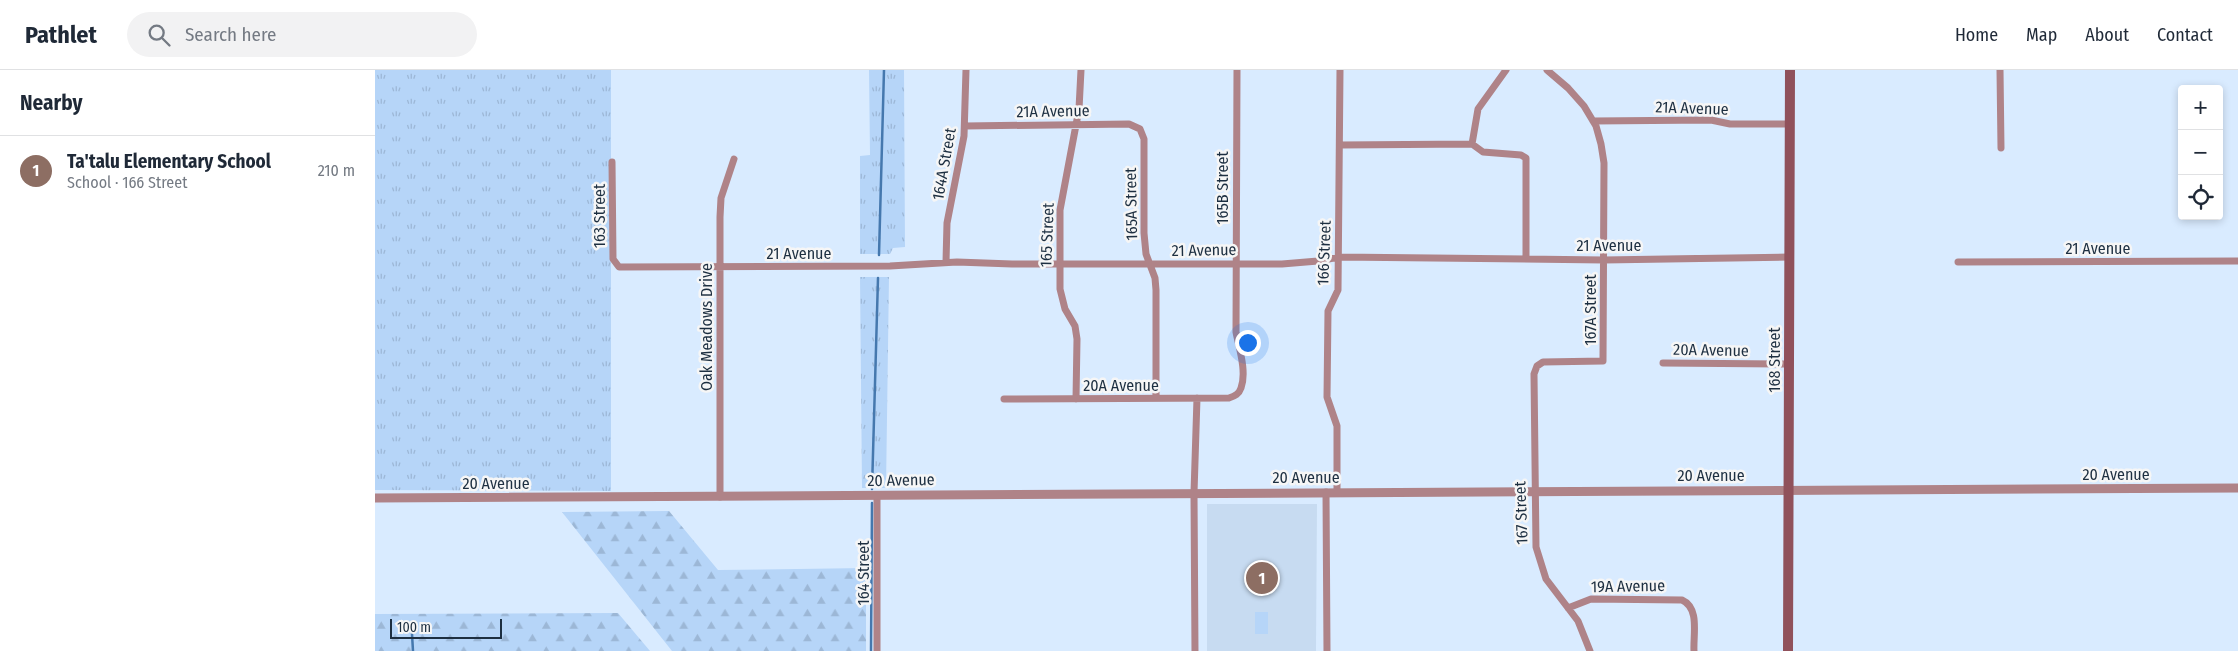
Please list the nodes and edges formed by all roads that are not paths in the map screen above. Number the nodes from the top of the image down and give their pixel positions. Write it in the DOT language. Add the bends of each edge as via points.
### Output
graph roads {
  1 [pos="966,70"];
  2 [pos="1081,70"];
  3 [pos="1237,70"];
  4 [pos="1340,70"];
  5 [pos="1506,70"];
  6 [pos="1547,70"];
  7 [pos="1791,70"];
  8 [pos="2000,70"];
  9 [pos="1593,121"];
  10 [pos="1790,124"];
  11 [pos="1076,125"];
  12 [pos="965,126"];
  13 [pos="1140,129"];
  14 [pos="1472,144"];
  15 [pos="1340,145"];
  16 [pos="2001,148"];
  17 [pos="734,159"];
  18 [pos="612,162"];
  19 [pos="1339,257"];
  20 [pos="1789,257"];
  21 [pos="1526,259"];
  22 [pos="1604,260"];
  23 [pos="2238,261"];
  24 [pos="947,262"];
  25 [pos="1958,262"];
  26 [pos="1236,263"];
  27 [pos="1060,264"];
  28 [pos="1150,264"];
  29 [pos="720,267"];
  30 [pos="619,268"];
  31 [pos="1543,362"];
  32 [pos="1663,363"];
  33 [pos="1789,364"];
  34 [pos="1238,394"];
  35 [pos="1156,398"];
  36 [pos="1197,398"];
  37 [pos="1004,399"];
  38 [pos="1076,399"];
  39 [pos="2238,488"];
  40 [pos="1788,490"];
  41 [pos="1326,492"];
  42 [pos="1337,492"];
  43 [pos="1533,492"];
  44 [pos="1194,493"];
  45 [pos="877,496"];
  46 [pos="719,497"];
  47 [pos="375,498"];
  48 [pos="1568,608"];
  49 [pos="877,651"];
  50 [pos="1195,651"];
  51 [pos="1327,651"];
  52 [pos="1590,651"];
  53 [pos="1693,651"];
  54 [pos="1788,651"];
  1 -- 12 [label="street, 164A Street"];
  2 -- 11 [label="street, 165 Street"];
  3 -- 26 [label="street, 165B Street"];
  4 -- 15 [label="street, 166 Street"];
  5 -- 14 [label="street" via="1478,109"];
  6 -- 9 [label="street, 167A Street" via="1568,88"];
  7 -- 10 [label="main road, 168 Street"];
  8 -- 16 [label="street"];
  9 -- 10 [label="street, 21A Avenue" via="1711,120 1730,124"];
  9 -- 22 [label="street, 167A Street" via="1604,163"];
  10 -- 20 [label="main road, 168 Street"];
  11 -- 12 [label="street, 21A Avenue"];
  11 -- 13 [label="street, 21A Avenue" via="1129,124"];
  11 -- 27 [label="street, 165 Street" via="1060,210"];
  12 -- 24 [label="street, 164A Street" via="947,223"];
  13 -- 28 [label="street, 165A Street" via="1144,139 1144,234"];
  14 -- 15 [label="street"];
  14 -- 21 [label="street" via="1483,152 1526,158"];
  15 -- 19 [label="street, 166 Street"];
  17 -- 29 [label="street, Oak Meadows Drive" via="721,198"];
  18 -- 30 [label="street, 163 Street" via="613,259"];
  19 -- 21 [label="street, 21 Avenue"];
  19 -- 26 [label="street, 21 Avenue" via="1318,262"];
  19 -- 42 [label="street, 166 Street" via="1338,290 1328,311 1327,397 1337,426"];
  20 -- 22 [label="street, 21 Avenue"];
  20 -- 33 [label="main road, 168 Street"];
  21 -- 22 [label="street, 21 Avenue"];
  22 -- 31 [label="street, 167A Street" via="1603,361"];
  23 -- 25 [label="street, 21 Avenue"];
  24 -- 27 [label="street, 21 Avenue"];
  24 -- 29 [label="street, 21 Avenue" via="890,266"];
  26 -- 28 [label="street, 21 Avenue"];
  26 -- 34 [label="street, 165B Street" via="1236,332 1242,374"];
  27 -- 28 [label="street, 21 Avenue"];
  27 -- 38 [label="street, 165 Street" via="1060,289 1065,309 1075,326 1077,340"];
  28 -- 35 [label="street, 165A Street" via="1156,290"];
  29 -- 30 [label="street, 21 Avenue"];
  29 -- 46 [label="street, Oak Meadows Drive"];
  31 -- 43 [label="street, 167 Street" via="1534,374"];
  32 -- 33 [label="street, 20A Avenue"];
  33 -- 40 [label="main road, 168 Street"];
  34 -- 36 [label="street, 20A Avenue" via="1229,398"];
  35 -- 36 [label="street, 20A Avenue"];
  35 -- 38 [label="street, 20A Avenue"];
  36 -- 44 [label="street"];
  37 -- 38 [label="street, 20A Avenue"];
  39 -- 40 [label="street, 20 Avenue"];
  40 -- 43 [label="street, 20 Avenue"];
  40 -- 54 [label="main road, 168 Street"];
  41 -- 42 [label="street, 20 Avenue"];
  41 -- 44 [label="street, 20 Avenue"];
  41 -- 51 [label="street"];
  42 -- 43 [label="street, 20 Avenue"];
  43 -- 48 [label="street, 167 Street" via="1538,560 1552,589"];
  44 -- 45 [label="street, 20 Avenue"];
  44 -- 50 [label="street"];
  45 -- 46 [label="street, 20 Avenue"];
  45 -- 49 [label="street, 164 Street"];
  46 -- 47 [label="street, 20 Avenue"];
  48 -- 52 [label="street, 167 Street" via="1583,629"];
  48 -- 53 [label="street, 19A Avenue" via="1591,599 1679,599 1689,604 1693,614"];
}
